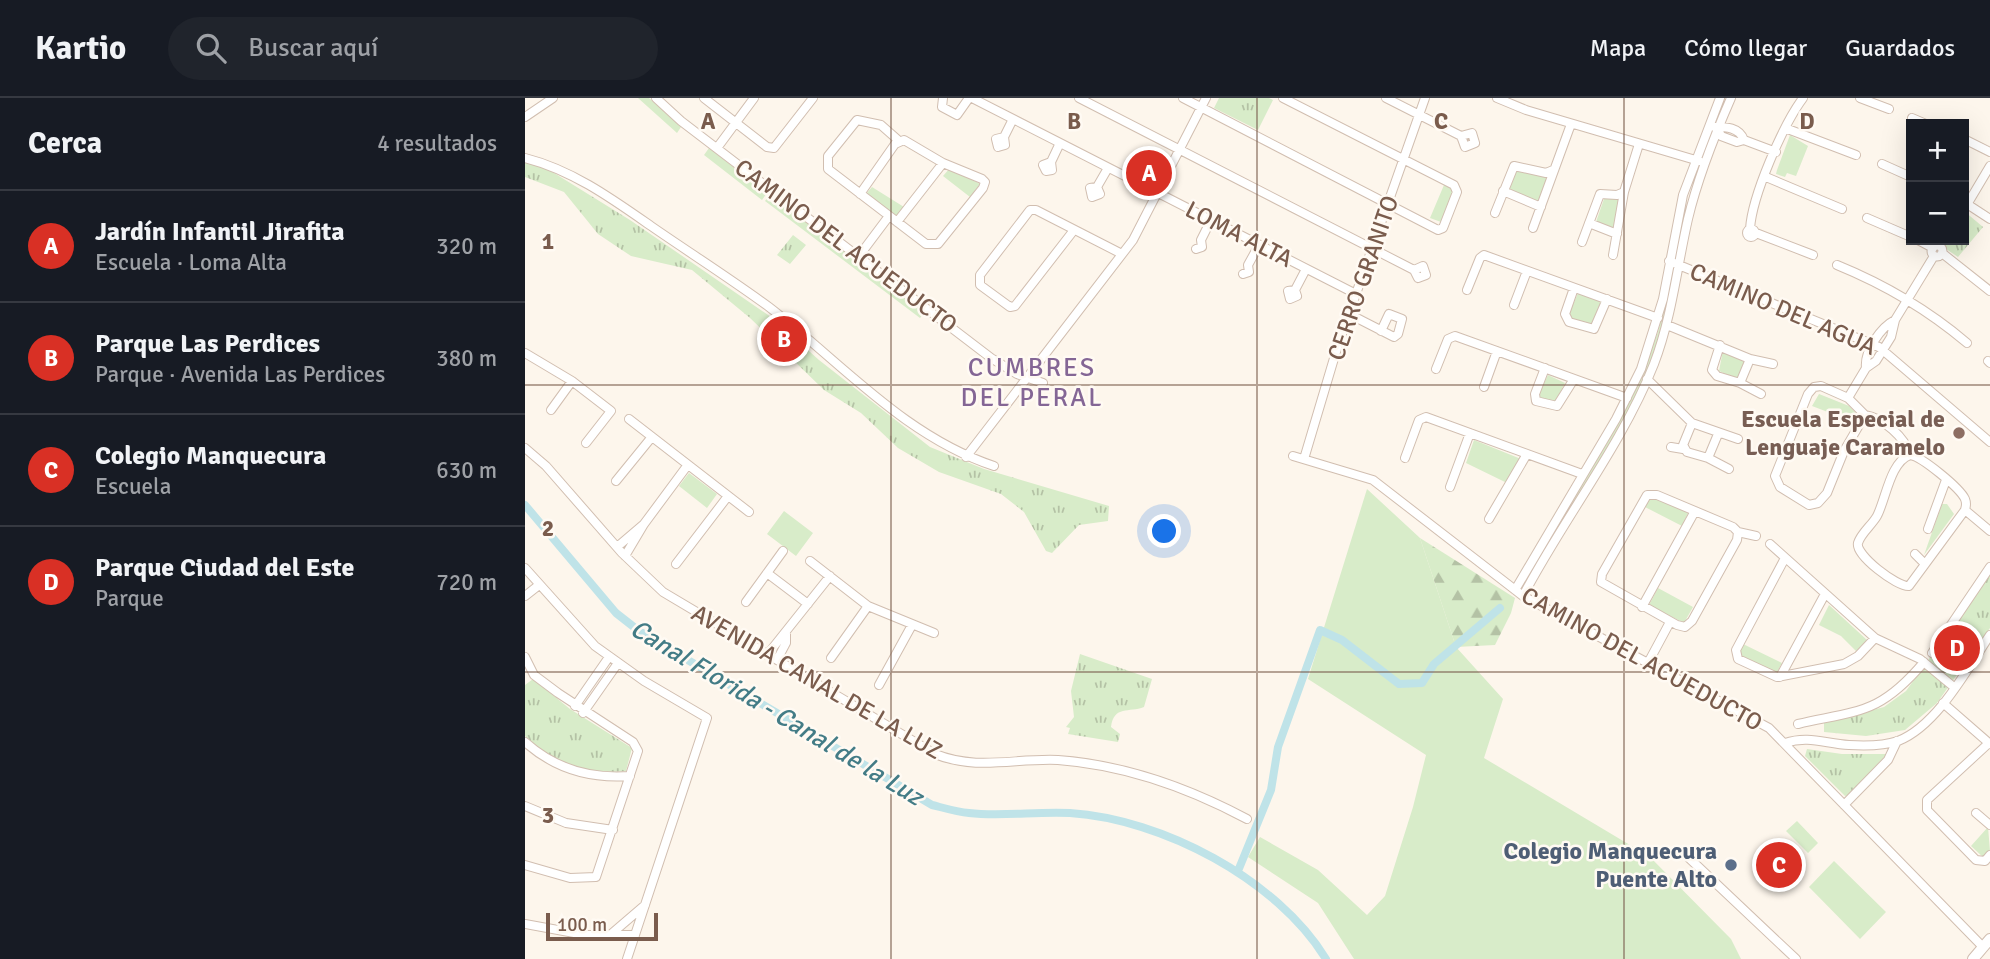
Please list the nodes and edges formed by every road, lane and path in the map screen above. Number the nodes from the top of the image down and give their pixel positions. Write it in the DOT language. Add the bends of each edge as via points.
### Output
graph roads {
  1 [pos="553,98"];
  2 [pos="656,98"];
  3 [pos="704,98"];
  4 [pos="754,98"];
  5 [pos="813,98"];
  6 [pos="943,98"];
  7 [pos="970,98"];
  8 [pos="1079,98"];
  9 [pos="1183,98"];
  10 [pos="1206,98"];
  11 [pos="1283,98"];
  12 [pos="1386,98"];
  13 [pos="1425,98"];
  14 [pos="1720,98"];
  15 [pos="1731,98"];
  16 [pos="1803,98"];
  17 [pos="1860,98"];
  18 [pos="1503,99"];
  19 [pos="1201,108"];
  20 [pos="1889,109"];
  21 [pos="1419,115"];
  22 [pos="525,117"];
  23 [pos="1013,119"];
  24 [pos="736,122"];
  25 [pos="1571,124"];
  26 [pos="1709,124"];
  27 [pos="1785,128"];
  28 [pos="1718,129"];
  29 [pos="1461,136"];
  30 [pos="1004,137"];
  31 [pos="898,140"];
  32 [pos="1969,142"];
  33 [pos="1060,143"];
  34 [pos="1639,144"];
  35 [pos="717,148"];
  36 [pos="1180,150"];
  37 [pos="1776,152"];
  38 [pos="1990,152"];
  39 [pos="1856,155"];
  40 [pos="525,158"];
  41 [pos="1404,159"];
  42 [pos="1695,160"];
  43 [pos="943,163"];
  44 [pos="1705,163"];
  45 [pos="1882,164"];
  46 [pos="1990,166"];
  47 [pos="1108,167"];
  48 [pos="1553,170"];
  49 [pos="1046,171"];
  50 [pos="1906,175"];
  51 [pos="1766,177"];
  52 [pos="1097,187"];
  53 [pos="1503,191"];
  54 [pos="1624,192"];
  55 [pos="1158,193"];
  56 [pos="860,194"];
  57 [pos="1969,198"];
  58 [pos="1388,203"];
  59 [pos="1969,204"];
  60 [pos="1541,207"];
  61 [pos="1842,209"];
  62 [pos="1495,213"];
  63 [pos="1867,218"];
  64 [pos="893,219"];
  65 [pos="1990,219"];
  66 [pos="1211,220"];
  67 [pos="1589,223"];
  68 [pos="1533,228"];
  69 [pos="1074,230"];
  70 [pos="1617,234"];
  71 [pos="1906,235"];
  72 [pos="1201,240"];
  73 [pos="1582,242"];
  74 [pos="1259,245"];
  75 [pos="1925,245"];
  76 [pos="1372,249"];
  77 [pos="1936,253"];
  78 [pos="1122,254"];
  79 [pos="1613,255"];
  80 [pos="1813,255"];
  81 [pos="859,256"];
  82 [pos="1669,261"];
  83 [pos="1248,265"];
  84 [pos="1837,265"];
  85 [pos="1679,266"];
  86 [pos="1306,269"];
  87 [pos="1414,270"];
  88 [pos="1527,271"];
  89 [pos="1574,288"];
  90 [pos="1295,290"];
  91 [pos="1467,290"];
  92 [pos="1990,291"];
  93 [pos="1356,294"];
  94 [pos="1607,299"];
  95 [pos="1908,299"];
  96 [pos="1514,306"];
  97 [pos="1349,314"];
  98 [pos="1658,318"];
  99 [pos="1895,320"];
  100 [pos="1667,325"];
  101 [pos="1381,331"];
  102 [pos="1967,343"];
  103 [pos="1874,344"];
  104 [pos="1720,345"];
  105 [pos="1884,350"];
  106 [pos="1497,351"];
  107 [pos="526,356"];
  108 [pos="1751,359"];
  109 [pos="1773,364"];
  110 [pos="1545,368"];
  111 [pos="1866,368"];
  112 [pos="1436,369"];
  113 [pos="1027,378"];
  114 [pos="1574,379"];
  115 [pos="1647,379"];
  116 [pos="572,381"];
  117 [pos="1043,383"];
  118 [pos="1740,383"];
  119 [pos="1484,387"];
  120 [pos="1761,394"];
  121 [pos="1627,398"];
  122 [pos="1848,398"];
  123 [pos="551,410"];
  124 [pos="1865,415"];
  125 [pos="629,419"];
  126 [pos="1692,423"];
  127 [pos="1470,433"];
  128 [pos="1718,434"];
  129 [pos="650,438"];
  130 [pos="1738,439"];
  131 [pos="1990,442"];
  132 [pos="586,443"];
  133 [pos="1671,447"];
  134 [pos="525,448"];
  135 [pos="1683,449"];
  136 [pos="1527,454"];
  137 [pos="1910,455"];
  138 [pos="1293,456"];
  139 [pos="966,457"];
  140 [pos="1405,458"];
  141 [pos="1708,458"];
  142 [pos="1304,459"];
  143 [pos="687,466"];
  144 [pos="994,466"];
  145 [pos="1729,469"];
  146 [pos="1582,474"];
  147 [pos="1946,480"];
  148 [pos="616,481"];
  149 [pos="1450,486"];
  150 [pos="727,496"];
  151 [pos="1965,510"];
  152 [pos="1695,511"];
  153 [pos="749,512"];
  154 [pos="1489,519"];
  155 [pos="644,524"];
  156 [pos="1927,529"];
  157 [pos="1990,531"];
  158 [pos="1738,532"];
  159 [pos="1756,536"];
  160 [pos="1770,544"];
  161 [pos="617,547"];
  162 [pos="783,551"];
  163 [pos="1915,554"];
  164 [pos="625,556"];
  165 [pos="1786,558"];
  166 [pos="810,561"];
  167 [pos="675,564"];
  168 [pos="1925,564"];
  169 [pos="1990,567"];
  170 [pos="525,568"];
  171 [pos="767,573"];
  172 [pos="830,576"];
  173 [pos="539,585"];
  174 [pos="1514,590"];
  175 [pos="1825,594"];
  176 [pos="525,596"];
  177 [pos="1523,596"];
  178 [pos="746,602"];
  179 [pos="808,604"];
  180 [pos="868,606"];
  181 [pos="1643,607"];
  182 [pos="1670,622"];
  183 [pos="912,625"];
  184 [pos="934,633"];
  185 [pos="786,634"];
  186 [pos="1990,635"];
  187 [pos="1875,639"];
  188 [pos="1932,653"];
  189 [pos="767,655"];
  190 [pos="525,657"];
  191 [pos="609,657"];
  192 [pos="831,658"];
  193 [pos="777,660"];
  194 [pos="1924,662"];
  195 [pos="618,663"];
  196 [pos="1648,663"];
  197 [pos="534,675"];
  198 [pos="1780,677"];
  199 [pos="525,679"];
  200 [pos="879,685"];
  201 [pos="1955,688"];
  202 [pos="1943,703"];
  203 [pos="575,706"];
  204 [pos="583,713"];
  205 [pos="1820,720"];
  206 [pos="1798,724"];
  207 [pos="1819,739"];
  208 [pos="1897,741"];
  209 [pos="525,742"];
  210 [pos="1785,743"];
  211 [pos="1989,743"];
  212 [pos="630,776"];
  213 [pos="1844,805"];
  214 [pos="525,806"];
  215 [pos="1976,813"];
  216 [pos="1247,818"];
  217 [pos="1990,825"];
  218 [pos="613,830"];
  219 [pos="1990,855"];
  220 [pos="1689,858"];
  221 [pos="525,865"];
  222 [pos="646,903"];
  223 [pos="526,927"];
  224 [pos="611,935"];
  225 [pos="635,935"];
  226 [pos="1986,943"];
  227 [pos="627,959"];
  228 [pos="1796,959"];
  229 [pos="1973,959"];
  1 -- 22 [label="street"];
  2 -- 35 [label="street, CAMINO DEL ACUEDUCTO"];
  3 -- 24 [label="street"];
  4 -- 24 [label="street"];
  5 -- 24 [label="street" via="774,148"];
  6 -- 7 [label="street" via="942,107 957,115"];
  7 -- 23 [label="street, LOMA ALTA"];
  8 -- 36 [label="street"];
  9 -- 19 [label="street"];
  10 -- 19 [label="street"];
  11 -- 41 [label="street"];
  12 -- 21 [label="street"];
  13 -- 21 [label="street, CERRO GRANITO"];
  14 -- 26 [label="street"];
  15 -- 28 [label="street"];
  16 -- 27 [label="street"];
  17 -- 20 [label="street"];
  18 -- 25 [label="street"];
  19 -- 36 [label="street"];
  19 -- 58 [label="street"];
  21 -- 29 [label="street"];
  21 -- 41 [label="street, CERRO GRANITO"];
  23 -- 30 [label="street"];
  23 -- 33 [label="street, LOMA ALTA"];
  24 -- 35 [label="street"];
  25 -- 34 [label="street"];
  25 -- 48 [label="street"];
  26 -- 28 [label="street"];
  26 -- 42 [label="street"];
  27 -- 37 [label="street"];
  27 -- 39 [label="street"];
  28 -- 37 [label="street" via="1723,137"];
  28 -- 44 [label="street"];
  31 -- 43 [label="street"];
  31 -- 56 [label="street"];
  31 -- 56 [label="street" via="881,125 857,120 828,156 828,169"];
  32 -- 38 [label="street"];
  33 -- 47 [label="street, LOMA ALTA"];
  33 -- 49 [label="street" via="1052,170"];
  34 -- 42 [label="street"];
  34 -- 54 [label="street"];
  35 -- 81 [label="street, CAMINO DEL ACUEDUCTO"];
  36 -- 55 [label="street"];
  36 -- 76 [label="street"];
  37 -- 51 [label="street"];
  40 -- 139 [label="street" via="553,165 630,211 769,308 910,422"];
  41 -- 58 [label="street, CERRO GRANITO"];
  41 -- 58 [label="street" via="1456,186 1451,208 1439,230"];
  42 -- 44 [label="street"];
  42 -- 82 [label="street"];
  43 -- 64 [label="street"];
  43 -- 64 [label="street" via="985,182 934,246"];
  44 -- 85 [label="street"];
  45 -- 50 [label="street"];
  46 -- 57 [label="street"];
  47 -- 52 [label="street"];
  47 -- 55 [label="street, LOMA ALTA"];
  48 -- 53 [label="street" via="1546,173 1514,166"];
  48 -- 60 [label="street"];
  51 -- 61 [label="street"];
  51 -- 80 [label="street" via="1753,231"];
  53 -- 60 [label="street"];
  53 -- 62 [label="street"];
  54 -- 67 [label="street" via="1600,194"];
  54 -- 70 [label="street"];
  55 -- 66 [label="street, LOMA ALTA"];
  55 -- 78 [label="street"];
  56 -- 64 [label="street"];
  58 -- 76 [label="street, CERRO GRANITO"];
  59 -- 65 [label="street"];
  60 -- 68 [label="street"];
  63 -- 71 [label="street"];
  64 -- 81 [label="street"];
  66 -- 72 [label="street"];
  66 -- 74 [label="street, LOMA ALTA"];
  67 -- 70 [label="street"];
  67 -- 73 [label="street"];
  69 -- 69 [label="street" via="1015,306 980,285 980,275 1030,210"];
  69 -- 78 [label="street"];
  70 -- 79 [label="street"];
  74 -- 83 [label="street"];
  74 -- 86 [label="street, LOMA ALTA"];
  75 -- 77 [label="street"];
  76 -- 87 [label="street"];
  76 -- 93 [label="street, CERRO GRANITO"];
  77 -- 92 [label="street"];
  77 -- 95 [label="street"];
  78 -- 113 [label="street"];
  81 -- 113 [label="street, CAMINO DEL ACUEDUCTO" via="991,358"];
  82 -- 85 [label="street, CAMINO DEL AGUA"];
  82 -- 98 [label="street"];
  84 -- 95 [label="street"];
  85 -- 100 [label="street"];
  85 -- 103 [label="street, CAMINO DEL AGUA"];
  86 -- 90 [label="street"];
  86 -- 93 [label="street, LOMA ALTA"];
  88 -- 89 [label="street"];
  88 -- 91 [label="street" via="1482,256"];
  88 -- 96 [label="street"];
  89 -- 94 [label="street"];
  89 -- 94 [label="street" via="1565,317 1569,322 1594,329"];
  93 -- 97 [label="street, CERRO GRANITO"];
  94 -- 98 [label="street"];
  95 -- 99 [label="street"];
  95 -- 102 [label="street"];
  97 -- 101 [label="street"];
  97 -- 142 [label="street, CERRO GRANITO"];
  98 -- 121 [label="street"];
  99 -- 103 [label="street"];
  99 -- 105 [label="street"];
  100 -- 104 [label="street"];
  100 -- 115 [label="street"];
  103 -- 105 [label="street, CAMINO DEL AGUA"];
  103 -- 111 [label="street"];
  104 -- 108 [label="street"];
  104 -- 118 [label="street" via="1713,373"];
  105 -- 111 [label="street"];
  105 -- 131 [label="street, CAMINO DEL AGUA"];
  106 -- 110 [label="street"];
  106 -- 112 [label="street" via="1453,336"];
  106 -- 119 [label="street"];
  107 -- 116 [label="street"];
  108 -- 109 [label="street"];
  108 -- 118 [label="street"];
  110 -- 114 [label="street"];
  110 -- 114 [label="street" via="1535,397 1543,405 1557,406"];
  111 -- 122 [label="street"];
  113 -- 117 [label="street, CAMINO DEL ACUEDUCTO"];
  113 -- 139 [label="street"];
  114 -- 121 [label="street"];
  115 -- 126 [label="street"];
  115 -- 177 [label="street"];
  116 -- 123 [label="street"];
  116 -- 132 [label="street" via="611,411"];
  118 -- 120 [label="street"];
  121 -- 146 [label="street"];
  122 -- 124 [label="street"];
  122 -- 124 [label="street" via="1824,387 1814,387 1808,394 1776,482 1804,503 1815,505 1827,493"];
  124 -- 137 [label="street" via="1883,423 1905,443"];
  125 -- 129 [label="street"];
  126 -- 128 [label="street"];
  126 -- 135 [label="street"];
  127 -- 136 [label="street"];
  127 -- 140 [label="street" via="1422,418"];
  127 -- 149 [label="street"];
  128 -- 130 [label="street"];
  128 -- 141 [label="street"];
  129 -- 143 [label="street"];
  129 -- 148 [label="street"];
  133 -- 135 [label="street"];
  134 -- 161 [label="street, AVENIDA CANAL DE LA LUZ"];
  135 -- 141 [label="street"];
  136 -- 146 [label="street"];
  136 -- 154 [label="street"];
  137 -- 147 [label="street"];
  137 -- 168 [label="street" via="1897,468 1879,513 1858,546 1861,555 1899,585 1911,584"];
  138 -- 142 [label="street, CAMINO DEL ACUEDUCTO"];
  139 -- 144 [label="street"];
  141 -- 145 [label="street"];
  142 -- 174 [label="street, CAMINO DEL ACUEDUCTO" via="1364,476 1382,486"];
  143 -- 150 [label="street"];
  143 -- 155 [label="street"];
  146 -- 174 [label="street"];
  147 -- 151 [label="street" via="1963,496"];
  147 -- 156 [label="street"];
  150 -- 153 [label="street"];
  150 -- 167 [label="street"];
  151 -- 157 [label="street"];
  151 -- 168 [label="street"];
  152 -- 158 [label="street"];
  152 -- 181 [label="street"];
  152 -- 181 [label="street" via="1653,494 1643,499 1600,578 1604,586"];
  155 -- 161 [label="street"];
  155 -- 164 [label="street"];
  158 -- 159 [label="street"];
  158 -- 182 [label="street" via="1691,624 1682,627"];
  160 -- 165 [label="street"];
  161 -- 164 [label="street, AVENIDA CANAL DE LA LUZ"];
  162 -- 171 [label="street"];
  163 -- 168 [label="street"];
  164 -- 189 [label="street, AVENIDA CANAL DE LA LUZ" via="663,592"];
  165 -- 175 [label="street"];
  165 -- 198 [label="street" via="1735,653 1740,660"];
  166 -- 172 [label="street"];
  169 -- 188 [label="street"];
  170 -- 173 [label="street"];
  171 -- 178 [label="street"];
  171 -- 179 [label="street"];
  172 -- 179 [label="street"];
  172 -- 180 [label="street"];
  173 -- 176 [label="street"];
  173 -- 191 [label="street"];
  174 -- 177 [label="street, CAMINO DEL ACUEDUCTO"];
  175 -- 187 [label="street"];
  175 -- 198 [label="street"];
  177 -- 196 [label="street, CAMINO DEL ACUEDUCTO"];
  179 -- 185 [label="street"];
  180 -- 183 [label="street"];
  180 -- 192 [label="street"];
  181 -- 182 [label="street"];
  182 -- 196 [label="street"];
  183 -- 184 [label="street"];
  183 -- 200 [label="street"];
  185 -- 189 [label="street"];
  185 -- 193 [label="street"];
  186 -- 201 [label="street"];
  187 -- 194 [label="street"];
  187 -- 198 [label="street" via="1844,664"];
  189 -- 193 [label="street, AVENIDA CANAL DE LA LUZ"];
  190 -- 197 [label="street"];
  191 -- 195 [label="street"];
  191 -- 203 [label="street"];
  193 -- 216 [label="street, AVENIDA CANAL DE LA LUZ" via="944,757 983,764 1057,760 1124,770 1186,789"];
  194 -- 201 [label="street"];
  194 -- 205 [label="street" via="1881,703 1856,714"];
  195 -- 204 [label="street"];
  195 -- 222 [label="street" via="707,719"];
  196 -- 210 [label="street, CAMINO DEL ACUEDUCTO" via="1762,723"];
  197 -- 199 [label="street"];
  197 -- 203 [label="street"];
  201 -- 202 [label="street"];
  202 -- 208 [label="street"];
  202 -- 211 [label="street"];
  203 -- 204 [label="street"];
  204 -- 212 [label="street" via="638,748"];
  205 -- 206 [label="street"];
  205 -- 207 [label="street"];
  207 -- 208 [label="street" via="1849,745"];
  207 -- 210 [label="street"];
  208 -- 213 [label="street" via="1888,760"];
  209 -- 212 [label="street" via="570,770"];
  210 -- 213 [label="street, CAMINO DEL ACUEDUCTO"];
  211 -- 219 [label="street" via="1927,800 1927,810 1976,860"];
  212 -- 218 [label="street"];
  213 -- 226 [label="street, CAMINO DEL ACUEDUCTO"];
  214 -- 218 [label="street" via="566,822"];
  215 -- 217 [label="street"];
  218 -- 221 [label="street" via="595,878 570,878"];
  220 -- 228 [label="street"];
  222 -- 224 [label="street"];
  222 -- 225 [label="street"];
  223 -- 224 [label="street"];
  224 -- 225 [label="street"];
  225 -- 227 [label="street"];
  226 -- 229 [label="street"];
}
